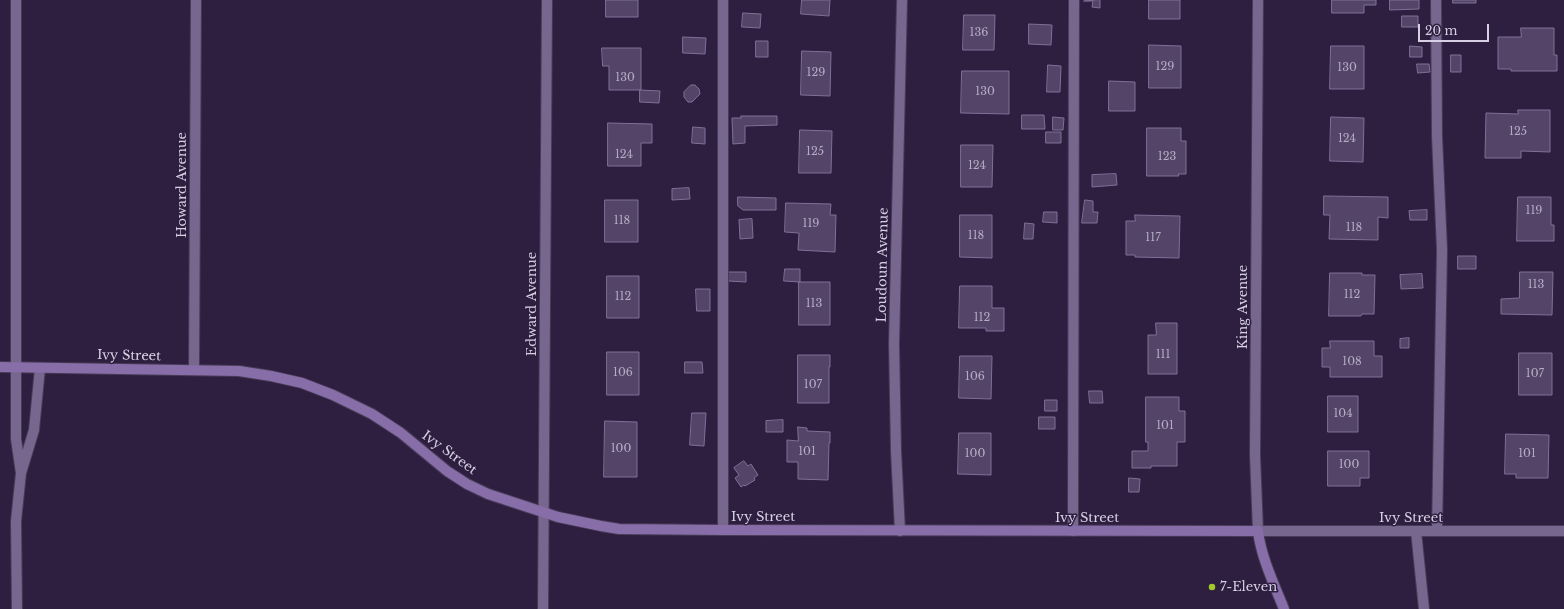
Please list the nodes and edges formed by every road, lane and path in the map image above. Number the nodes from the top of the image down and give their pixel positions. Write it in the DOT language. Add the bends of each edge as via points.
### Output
graph roads {
  1 [pos="16,0"];
  2 [pos="196,0"];
  3 [pos="547,0"];
  4 [pos="724,0"];
  5 [pos="902,0"];
  6 [pos="1074,0"];
  7 [pos="1258,0"];
  8 [pos="1436,0"];
  9 [pos="16,366"];
  10 [pos="0,367"];
  11 [pos="40,368"];
  12 [pos="194,370"];
  13 [pos="21,473"];
  14 [pos="543,512"];
  15 [pos="723,530"];
  16 [pos="1258,530"];
  17 [pos="900,531"];
  18 [pos="1073,531"];
  19 [pos="1416,531"];
  20 [pos="1437,531"];
  21 [pos="1564,531"];
  22 [pos="17,609"];
  23 [pos="543,609"];
  24 [pos="1284,609"];
  25 [pos="1424,609"];
  1 -- 9 [label="street"];
  2 -- 12 [label="street, Howard Avenue"];
  3 -- 14 [label="street, Edward Avenue"];
  4 -- 15 [label="street"];
  5 -- 17 [label="street, Loudoun Avenue" via="894,344"];
  6 -- 18 [label="street"];
  7 -- 16 [label="street, King Avenue" via="1255,455"];
  8 -- 20 [label="street" via="1437,136 1442,250"];
  9 -- 10 [label="main road, Ivy Street"];
  9 -- 11 [label="main road, Ivy Street"];
  9 -- 13 [label="street" via="16,439"];
  11 -- 12 [label="main road, Ivy Street"];
  11 -- 13 [label="street" via="34,430"];
  12 -- 14 [label="main road, Ivy Street" via="239,371 271,376 302,383 333,395 372,414 401,433 467,484 488,494"];
  13 -- 22 [label="street" via="16,521"];
  14 -- 15 [label="main road, Ivy Street" via="580,522 619,528"];
  14 -- 23 [label="street, Edward Avenue"];
  15 -- 17 [label="main road, Ivy Street"];
  16 -- 18 [label="main road, Ivy Street"];
  16 -- 19 [label="street, Ivy Street"];
  16 -- 24 [label="main road, King Avenue" via="1259,540"];
  17 -- 18 [label="main road, Ivy Street"];
  19 -- 20 [label="street, Ivy Street"];
  19 -- 25 [label="street"];
  20 -- 21 [label="street, Ivy Street"];
}
